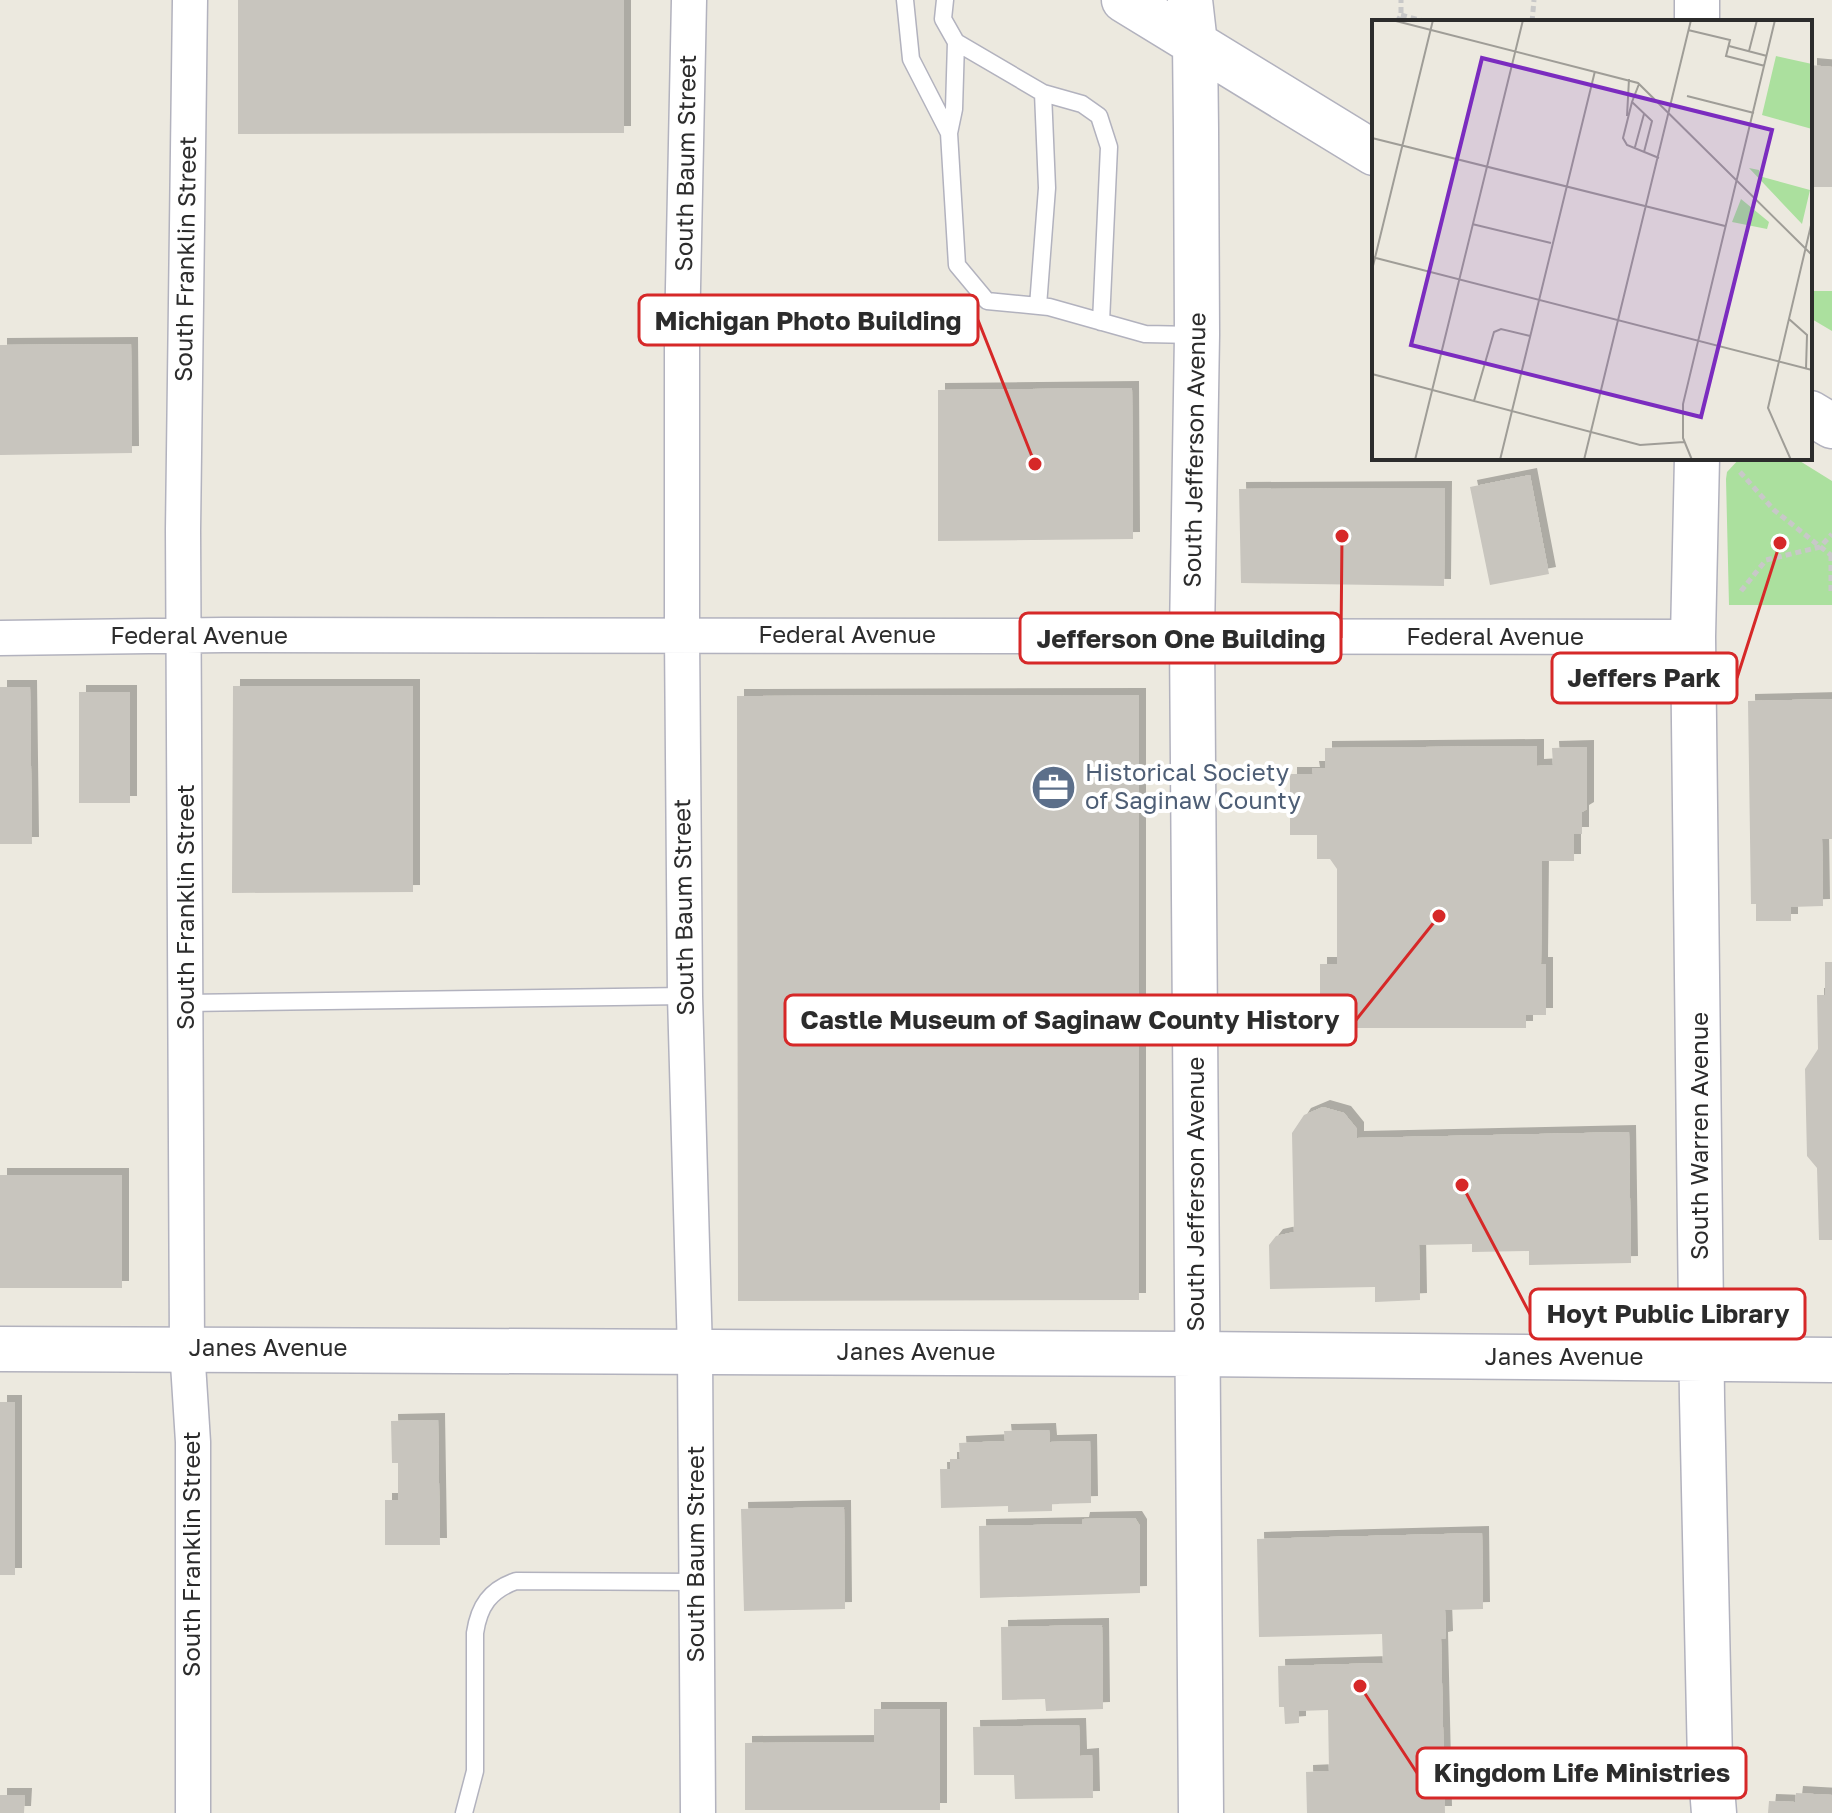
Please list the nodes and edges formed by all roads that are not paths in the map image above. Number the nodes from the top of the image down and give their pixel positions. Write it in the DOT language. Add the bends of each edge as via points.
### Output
graph roads {
  1 [pos="190,0"];
  2 [pos="689,0"];
  3 [pos="905,0"];
  4 [pos="945,0"];
  5 [pos="1124,0"];
  6 [pos="1190,0"];
  7 [pos="956,42"];
  8 [pos="1195,44"];
  9 [pos="1043,93"];
  10 [pos="949,133"];
  11 [pos="1372,152"];
  12 [pos="1038,306"];
  13 [pos="1101,322"];
  14 [pos="1197,335"];
  15 [pos="1812,414"];
  16 [pos="1832,426"];
  17 [pos="1697,460"];
  18 [pos="185,635"];
  19 [pos="682,635"];
  20 [pos="1192,635"];
  21 [pos="1693,637"];
  22 [pos="0,638"];
  23 [pos="685,996"];
  24 [pos="186,1003"];
  25 [pos="187,1348"];
  26 [pos="0,1349"];
  27 [pos="695,1352"];
  28 [pos="1197,1354"];
  29 [pos="1701,1357"];
  30 [pos="1832,1360"];
  31 [pos="696,1582"];
  32 [pos="193,1813"];
  33 [pos="464,1813"];
  34 [pos="698,1813"];
  35 [pos="1201,1813"];
  36 [pos="1714,1813"];
  1 -- 18 [label="street, South Franklin Street"];
  2 -- 19 [label="street, South Baum Street"];
  3 -- 10 [label="lane" via="911,59"];
  4 -- 7 [label="lane" via="943,19"];
  5 -- 8 [label="street"];
  6 -- 8 [label="street, South Jefferson Avenue"];
  7 -- 9 [label="lane"];
  7 -- 10 [label="lane"];
  8 -- 11 [label="street"];
  8 -- 14 [label="street, South Jefferson Avenue"];
  9 -- 12 [label="lane" via="1047,188"];
  9 -- 13 [label="lane" via="1082,104 1099,116 1109,147"];
  10 -- 12 [label="lane" via="957,265 987,301"];
  12 -- 13 [label="lane"];
  13 -- 14 [label="lane" via="1145,334"];
  14 -- 20 [label="street, South Jefferson Avenue"];
  15 -- 16 [label="street"];
  17 -- 21 [label="street, South Warren Avenue"];
  18 -- 19 [label="street, Federal Avenue"];
  18 -- 22 [label="street, Federal Avenue"];
  18 -- 24 [label="street, South Franklin Street"];
  19 -- 20 [label="street, Federal Avenue"];
  19 -- 23 [label="street, South Baum Street"];
  20 -- 21 [label="street, Federal Avenue"];
  20 -- 28 [label="street, South Jefferson Avenue"];
  21 -- 29 [label="street, South Warren Avenue"];
  23 -- 24 [label="lane"];
  23 -- 27 [label="street, South Baum Street"];
  24 -- 25 [label="street, South Franklin Street"];
  25 -- 26 [label="street, Janes Avenue"];
  25 -- 27 [label="street, Janes Avenue"];
  25 -- 32 [label="street, South Franklin Street" via="193,1442"];
  27 -- 28 [label="street, Janes Avenue"];
  27 -- 31 [label="street, South Baum Street"];
  28 -- 29 [label="street, Janes Avenue"];
  28 -- 35 [label="street, South Jefferson Avenue"];
  29 -- 30 [label="street, Janes Avenue"];
  29 -- 36 [label="street, South Warren Avenue"];
  31 -- 33 [label="lane" via="516,1581 492,1594 478,1614 475,1633 475,1771"];
  31 -- 34 [label="street, South Baum Street"];
}
